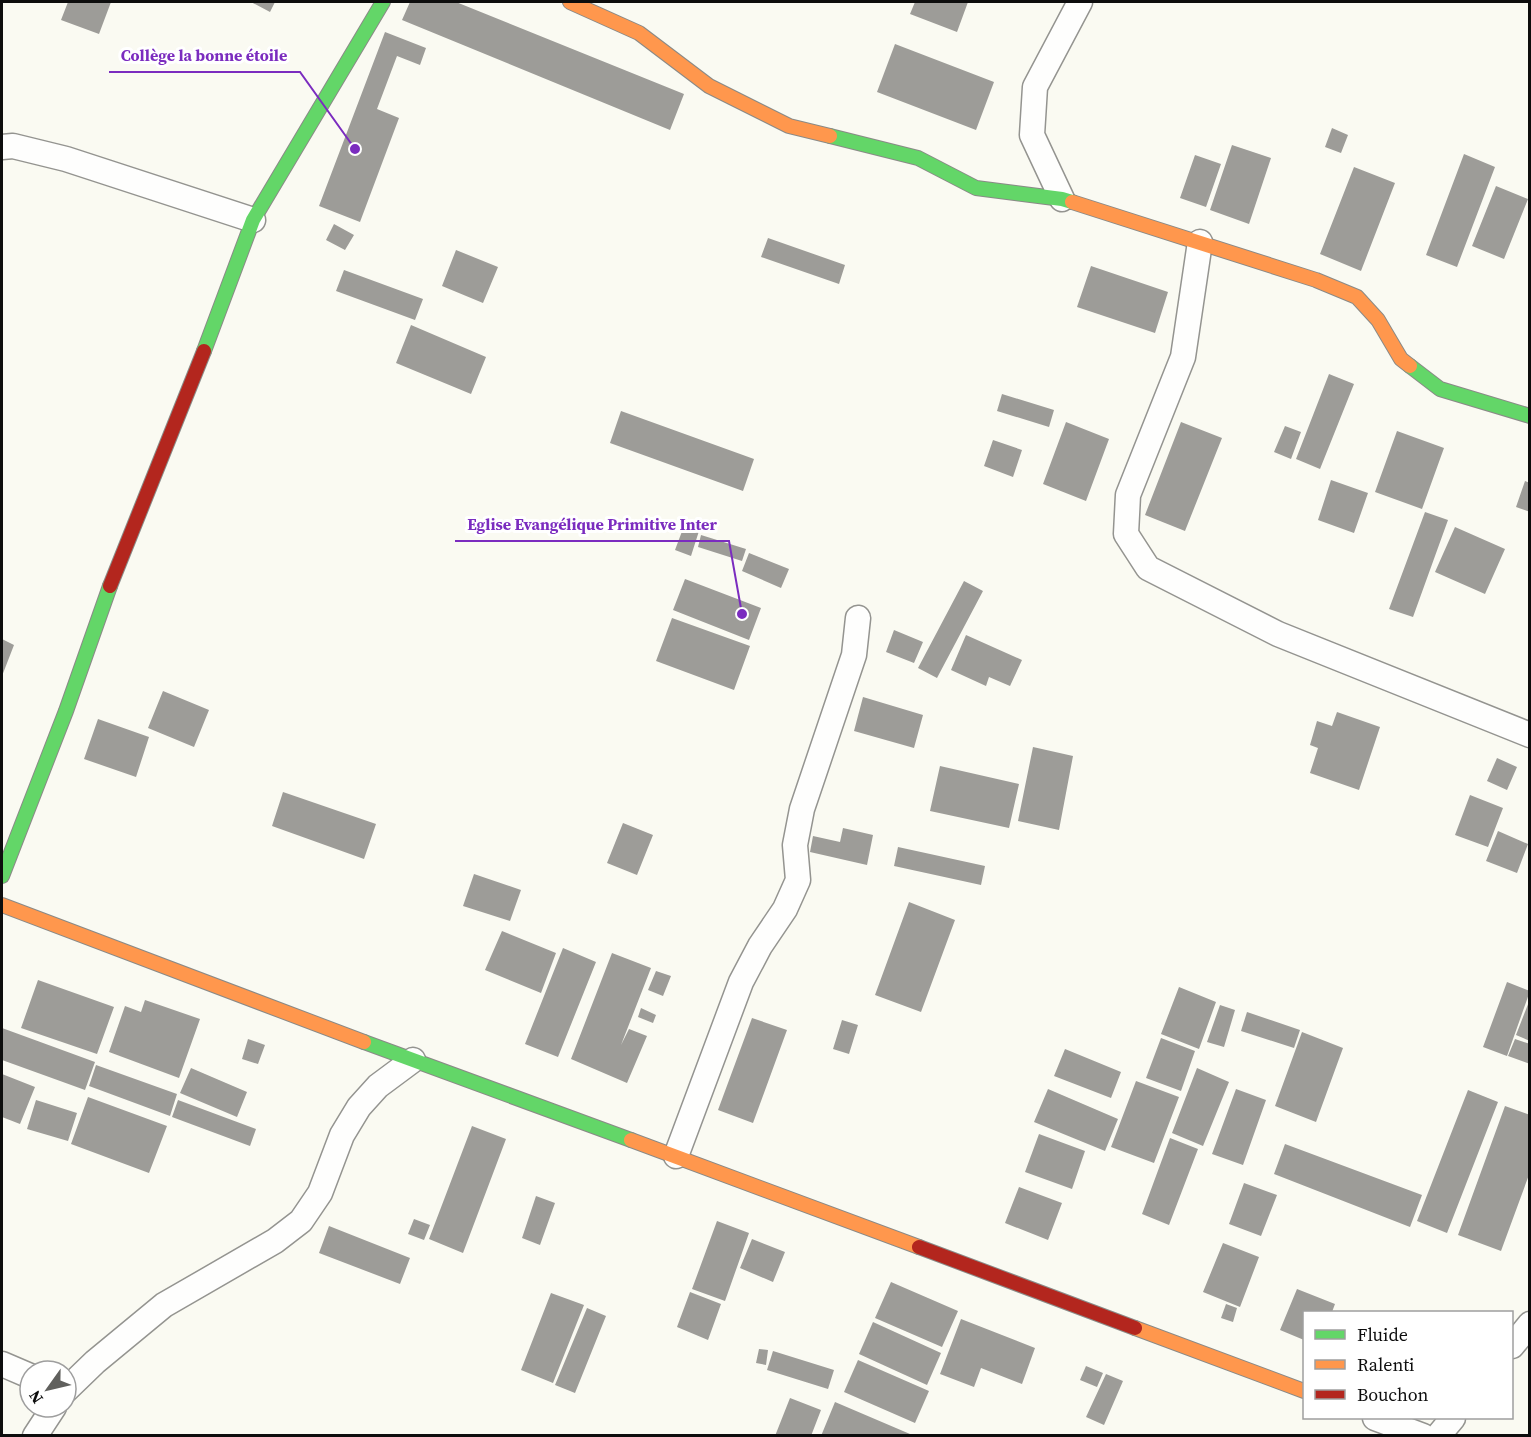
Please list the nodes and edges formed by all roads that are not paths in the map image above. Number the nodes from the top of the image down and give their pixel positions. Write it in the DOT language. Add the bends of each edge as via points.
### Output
graph roads {
  1 [pos="383,2"];
  2 [pos="570,2"];
  3 [pos="1080,2"];
  4 [pos="5,145"];
  5 [pos="1062,199"];
  6 [pos="253,220"];
  7 [pos="1200,242"];
  8 [pos="1530,416"];
  9 [pos="858,618"];
  10 [pos="1530,735"];
  11 [pos="2,876"];
  12 [pos="2,905"];
  13 [pos="412,1060"];
  14 [pos="676,1156"];
  15 [pos="1530,1324"];
  16 [pos="1513,1345"];
  17 [pos="2,1364"];
  18 [pos="18,1371"];
  19 [pos="78,1378"];
  20 [pos="1303,1390"];
  21 [pos="46,1419"];
  22 [pos="1378,1419"];
  23 [pos="1452,1419"];
  24 [pos="35,1436"];
  25 [pos="1423,1436"];
  26 [pos="1438,1436"];
  1 -- 6 [label="street"];
  2 -- 5 [label="street" via="639,33 709,86 789,126 918,158 976,188"];
  3 -- 5 [label="street" via="1035,87 1032,135"];
  4 -- 6 [label="street" via="66,159"];
  5 -- 7 [label="street"];
  6 -- 11 [label="street"];
  7 -- 8 [label="street" via="1357,297 1378,320 1401,359 1440,389"];
  7 -- 10 [label="street" via="1183,357 1128,495 1126,534 1148,568 1278,634"];
  9 -- 14 [label="street" via="854,655 802,809 795,845 798,880 741,982"];
  12 -- 13 [label="street"];
  13 -- 14 [label="street"];
  13 -- 19 [label="street" via="378,1086 359,1107 342,1135 320,1193 301,1221 275,1241 164,1305"];
  14 -- 20 [label="street"];
  15 -- 16 [label="street"];
  17 -- 18 [label="street"];
  21 -- 24 [label="street"];
  22 -- 25 [label="street"];
  23 -- 26 [label="street"];
}
